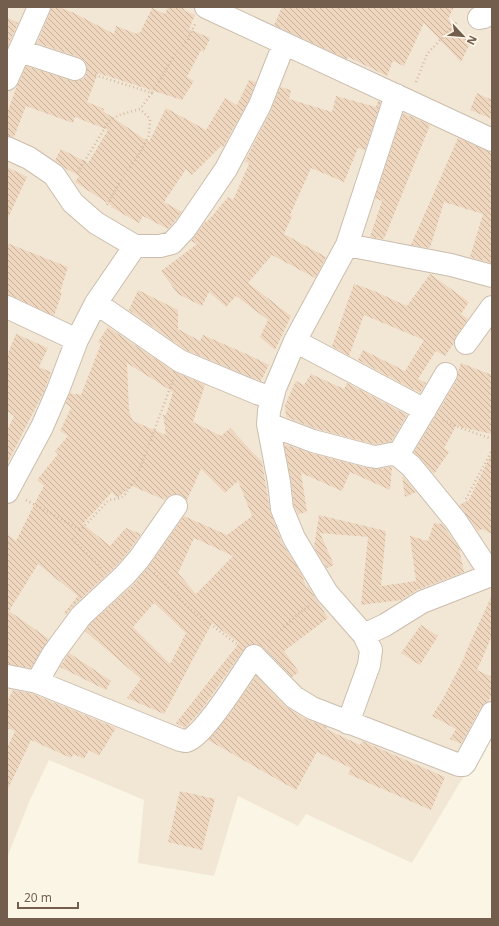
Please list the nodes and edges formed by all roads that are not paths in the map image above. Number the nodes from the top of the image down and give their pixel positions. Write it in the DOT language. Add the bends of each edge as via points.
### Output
graph roads {
  1 [pos="38,7"];
  2 [pos="213,12"];
  3 [pos="284,44"];
  4 [pos="12,64"];
  5 [pos="75,69"];
  6 [pos="402,98"];
  7 [pos="492,140"];
  8 [pos="7,148"];
  9 [pos="347,245"];
  10 [pos="135,246"];
  11 [pos="492,276"];
  12 [pos="96,302"];
  13 [pos="7,307"];
  14 [pos="492,307"];
  15 [pos="77,340"];
  16 [pos="295,341"];
  17 [pos="466,343"];
  18 [pos="446,374"];
  19 [pos="272,398"];
  20 [pos="425,410"];
  21 [pos="268,424"];
  22 [pos="398,455"];
  23 [pos="8,486"];
  24 [pos="176,506"];
  25 [pos="492,576"];
  26 [pos="364,635"];
  27 [pos="7,676"];
  28 [pos="38,682"];
  29 [pos="491,717"];
  30 [pos="348,723"];
  1 -- 4 [label="street"];
  2 -- 3 [label="street"];
  3 -- 6 [label="street"];
  3 -- 10 [label="street" via="260,105 226,169 185,229 172,243 160,246"];
  4 -- 5 [label="street"];
  6 -- 7 [label="street"];
  6 -- 9 [label="street"];
  8 -- 10 [label="street" via="29,158 54,175 73,203 96,222"];
  9 -- 11 [label="street"];
  9 -- 16 [label="street"];
  10 -- 12 [label="street"];
  12 -- 15 [label="street"];
  12 -- 19 [label="street" via="180,361"];
  13 -- 15 [label="street"];
  14 -- 17 [label="street"];
  15 -- 23 [label="street" via="42,427"];
  16 -- 19 [label="street"];
  16 -- 20 [label="street"];
  18 -- 20 [label="street"];
  19 -- 21 [label="street"];
  20 -- 22 [label="street"];
  21 -- 22 [label="street" via="313,441 370,456"];
  21 -- 26 [label="street" via="282,509 294,538 327,593"];
  22 -- 25 [label="street" via="411,466 456,521"];
  24 -- 28 [label="street" via="139,559 82,616 53,654"];
  25 -- 26 [label="street" via="422,602"];
  26 -- 30 [label="street" via="371,650 370,665"];
  27 -- 28 [label="street"];
  28 -- 30 [label="street" via="186,741 193,737 220,708 254,656 294,696 312,708"];
  29 -- 30 [label="street" via="463,765"];
}
